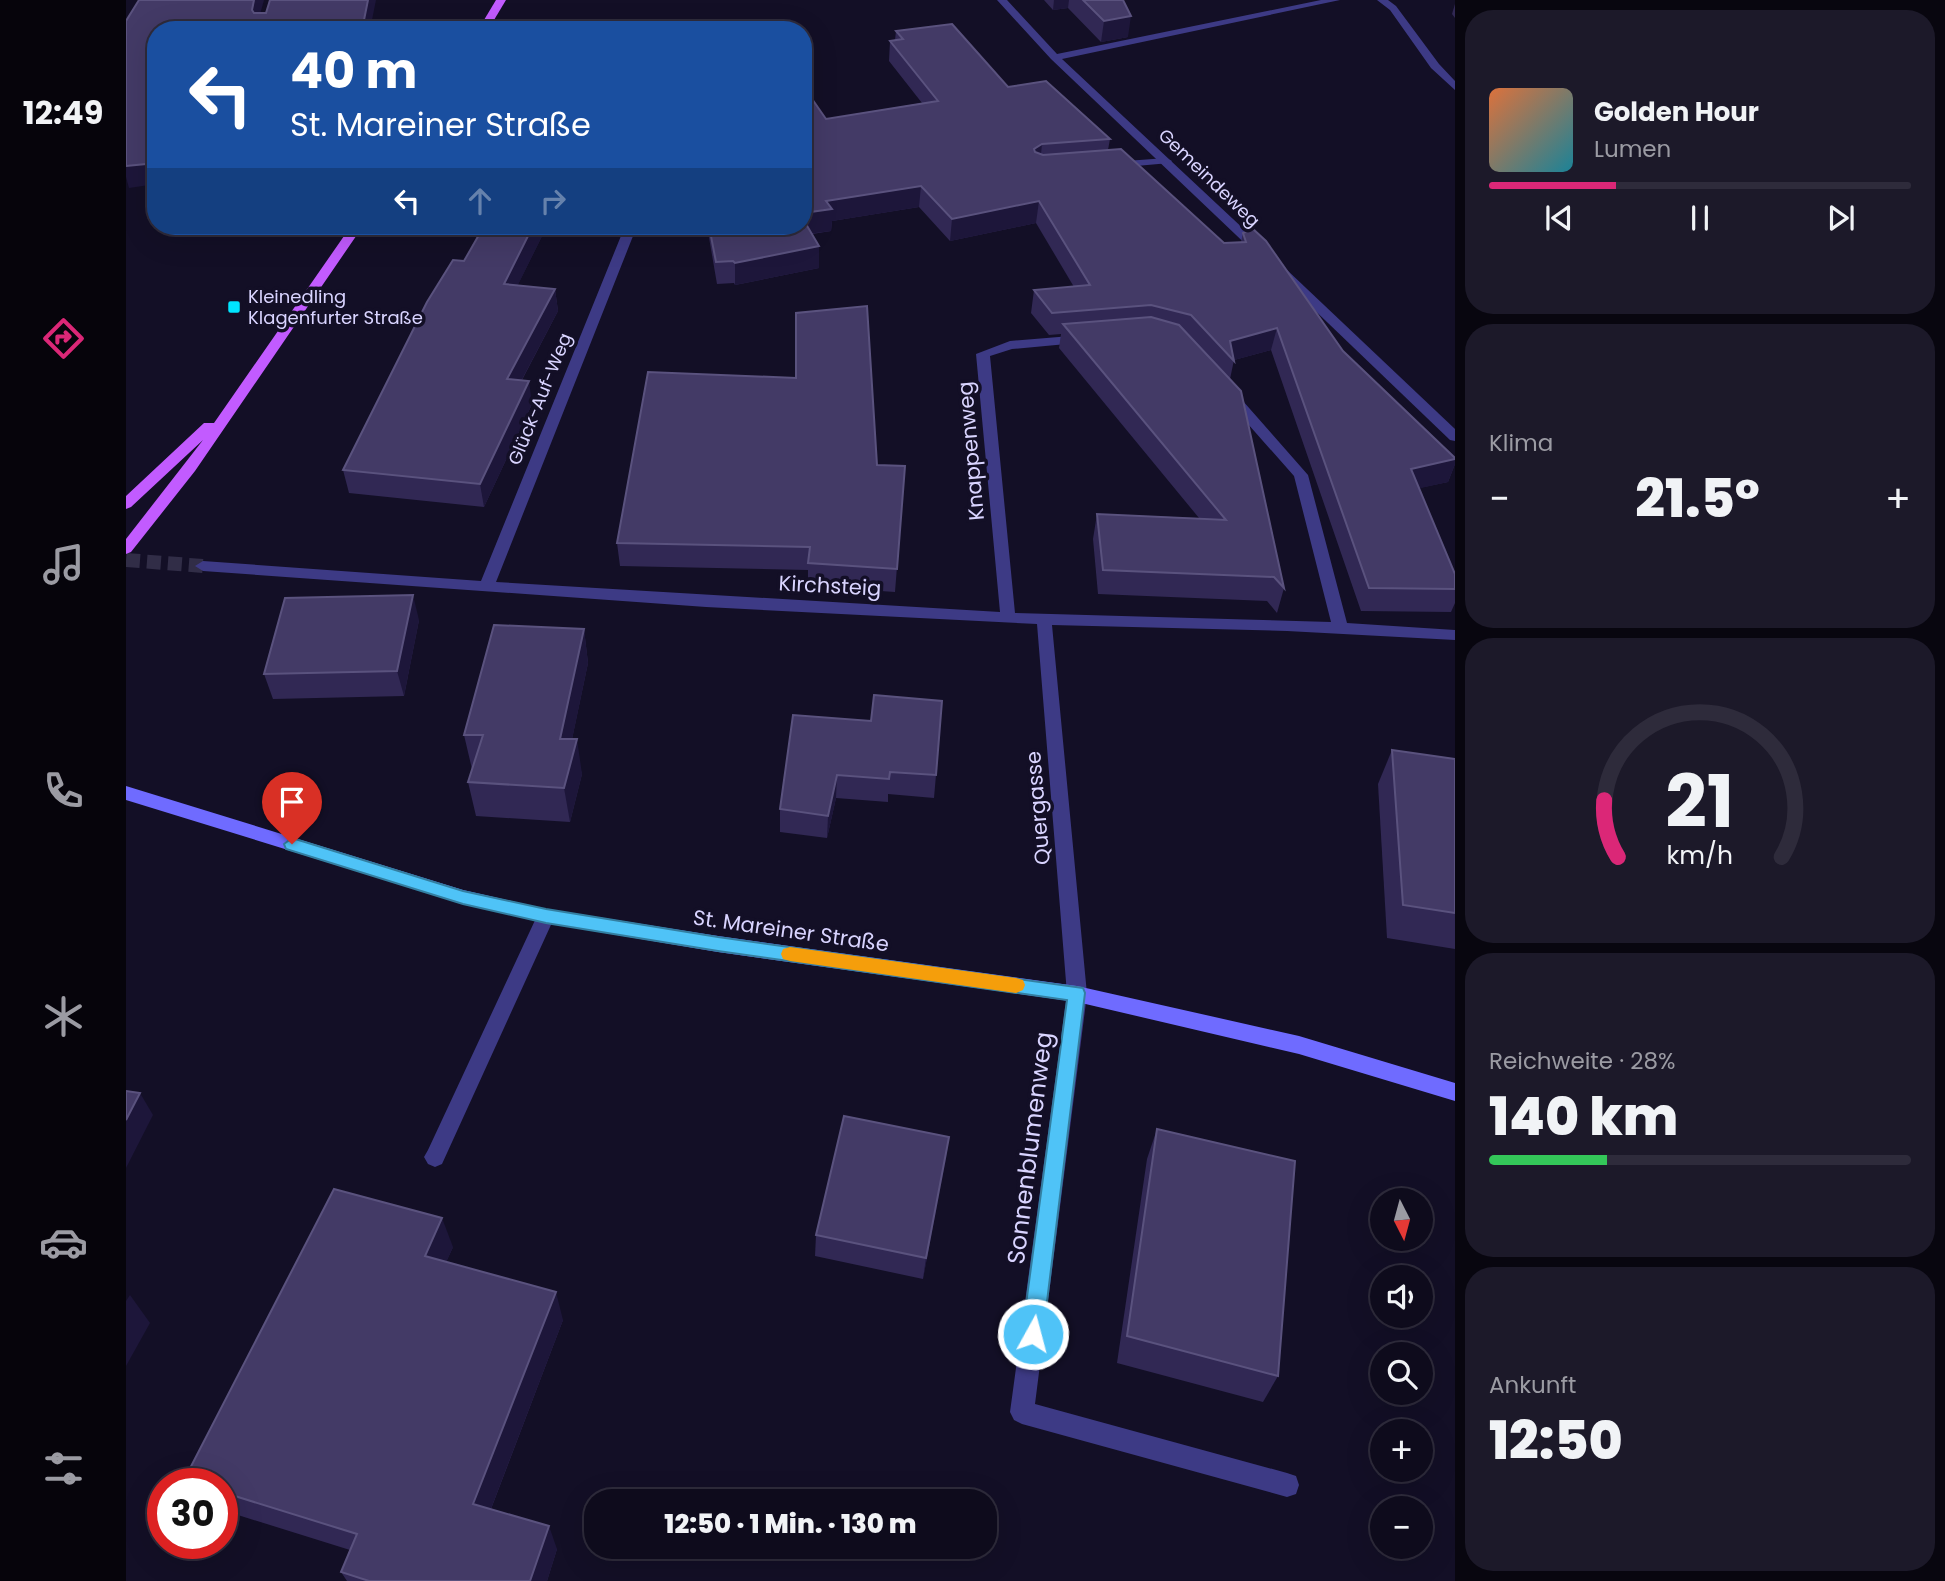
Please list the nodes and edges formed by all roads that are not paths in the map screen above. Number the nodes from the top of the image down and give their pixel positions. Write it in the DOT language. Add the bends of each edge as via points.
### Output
graph roads {
  1 [pos="501,0"];
  2 [pos="1002,0"];
  3 [pos="1335,0"];
  4 [pos="1382,0"];
  5 [pos="488,21"];
  6 [pos="1055,57"];
  7 [pos="1455,87"];
  8 [pos="1166,161"];
  9 [pos="1103,166"];
  10 [pos="351,235"];
  11 [pos="627,235"];
  12 [pos="1092,338"];
  13 [pos="1218,381"];
  14 [pos="234,402"];
  15 [pos="1455,437"];
  16 [pos="126,504"];
  17 [pos="126,549"];
  18 [pos="203,566"];
  19 [pos="486,587"];
  20 [pos="1008,618"];
  21 [pos="1044,619"];
  22 [pos="1340,626"];
  23 [pos="1455,635"];
  24 [pos="126,793"];
  25 [pos="546,916"];
  26 [pos="1077,993"];
  27 [pos="1455,1092"];
  28 [pos="435,1157"];
  29 [pos="1287,1485"];
  1 -- 5 [label="main road"];
  2 -- 6 [label="street, Gemeindeweg"];
  3 -- 6 [label="street"];
  4 -- 7 [label="street"];
  6 -- 8 [label="street, Gemeindeweg"];
  8 -- 9 [label="street"];
  8 -- 15 [label="street, Gemeindeweg"];
  10 -- 14 [label="main road"];
  11 -- 19 [label="street, Glück-Auf-Weg"];
  12 -- 20 [label="street, Knappenweg" via="1010,345 983,354"];
  13 -- 22 [label="street" via="1301,475"];
  14 -- 16 [label="main road"];
  14 -- 17 [label="main road"];
  18 -- 19 [label="street, Kirchsteig"];
  19 -- 20 [label="street, Kirchsteig"];
  20 -- 21 [label="street, Kirchsteig"];
  21 -- 22 [label="street, Kirchsteig"];
  21 -- 26 [label="street, Quergasse"];
  22 -- 23 [label="street, Kirchsteig"];
  24 -- 25 [label="main road, St. Mareiner Straße" via="463,897"];
  25 -- 26 [label="main road, St. Mareiner Straße"];
  25 -- 28 [label="street"];
  26 -- 27 [label="main road, St. Mareiner Straße" via="1299,1045"];
  26 -- 29 [label="street, Sonnenblumenweg" via="1022,1412"];
}
